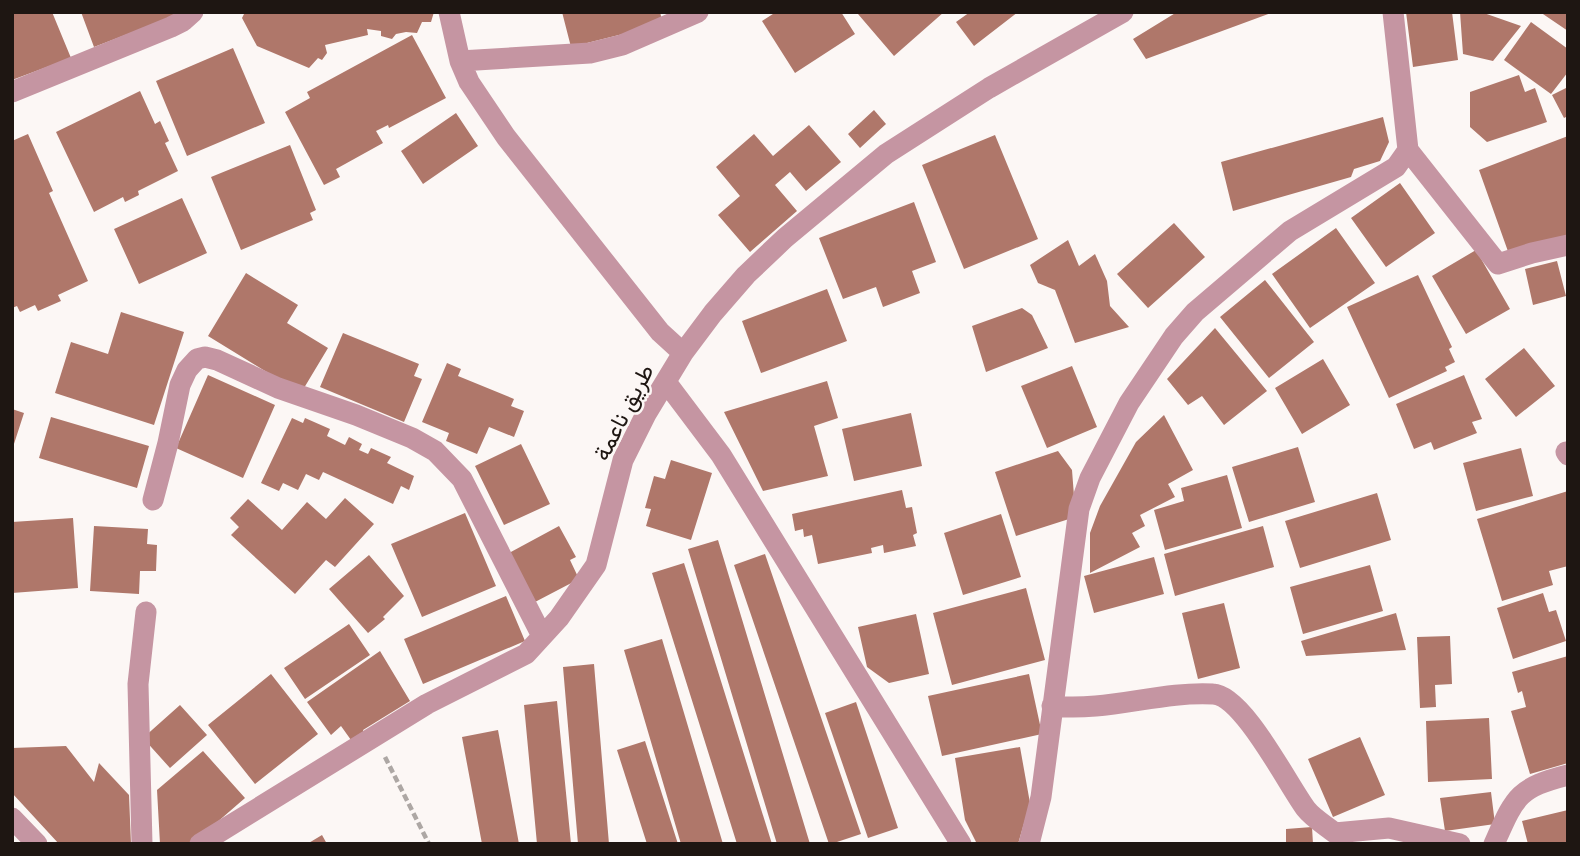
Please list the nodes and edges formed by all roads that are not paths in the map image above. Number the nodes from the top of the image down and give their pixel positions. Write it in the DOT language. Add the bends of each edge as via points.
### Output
graph roads {
  1 [pos="193,12"];
  2 [pos="449,12"];
  3 [pos="698,12"];
  4 [pos="1123,12"];
  5 [pos="1393,12"];
  6 [pos="460,61"];
  7 [pos="12,92"];
  8 [pos="1408,150"];
  9 [pos="1568,245"];
  10 [pos="683,353"];
  11 [pos="666,382"];
  12 [pos="153,500"];
  13 [pos="146,612"];
  14 [pos="542,636"];
  15 [pos="1052,706"];
  16 [pos="1568,775"];
  17 [pos="12,818"];
  18 [pos="1454,843"];
  19 [pos="37,844"];
  20 [pos="142,844"];
  21 [pos="200,844"];
  22 [pos="961,844"];
  23 [pos="1029,844"];
  24 [pos="1494,844"];
  1 -- 7 [label="street" via="171,27"];
  2 -- 6 [label="street"];
  3 -- 6 [label="street" via="622,45 590,53"];
  4 -- 10 [label="street, طريق ناعمة" via="989,88 886,154 785,237 713,313"];
  5 -- 8 [label="street"];
  6 -- 10 [label="street" via="506,137 660,332"];
  8 -- 9 [label="street" via="1498,264"];
  8 -- 15 [label="street" via="1396,167 1290,231 1195,312 1147,373 1099,460 1079,509"];
  10 -- 11 [label="street, طريق ناعمة"];
  11 -- 14 [label="street, طريق ناعمة" via="622,460 596,565"];
  11 -- 22 [label="street" via="721,455"];
  12 -- 14 [label="street" via="180,385 198,359 217,360 435,451 462,479"];
  13 -- 20 [label="street" via="138,684"];
  14 -- 21 [label="street, طريق ناعمة" via="526,654 428,704"];
  15 -- 18 [label="street" via="1078,709 1171,696 1223,696 1244,717 1306,808 1335,833 1388,828"];
  15 -- 23 [label="street" via="1041,797"];
  16 -- 24 [label="street" via="1537,784 1522,794"];
  17 -- 19 [label="street"];
}
